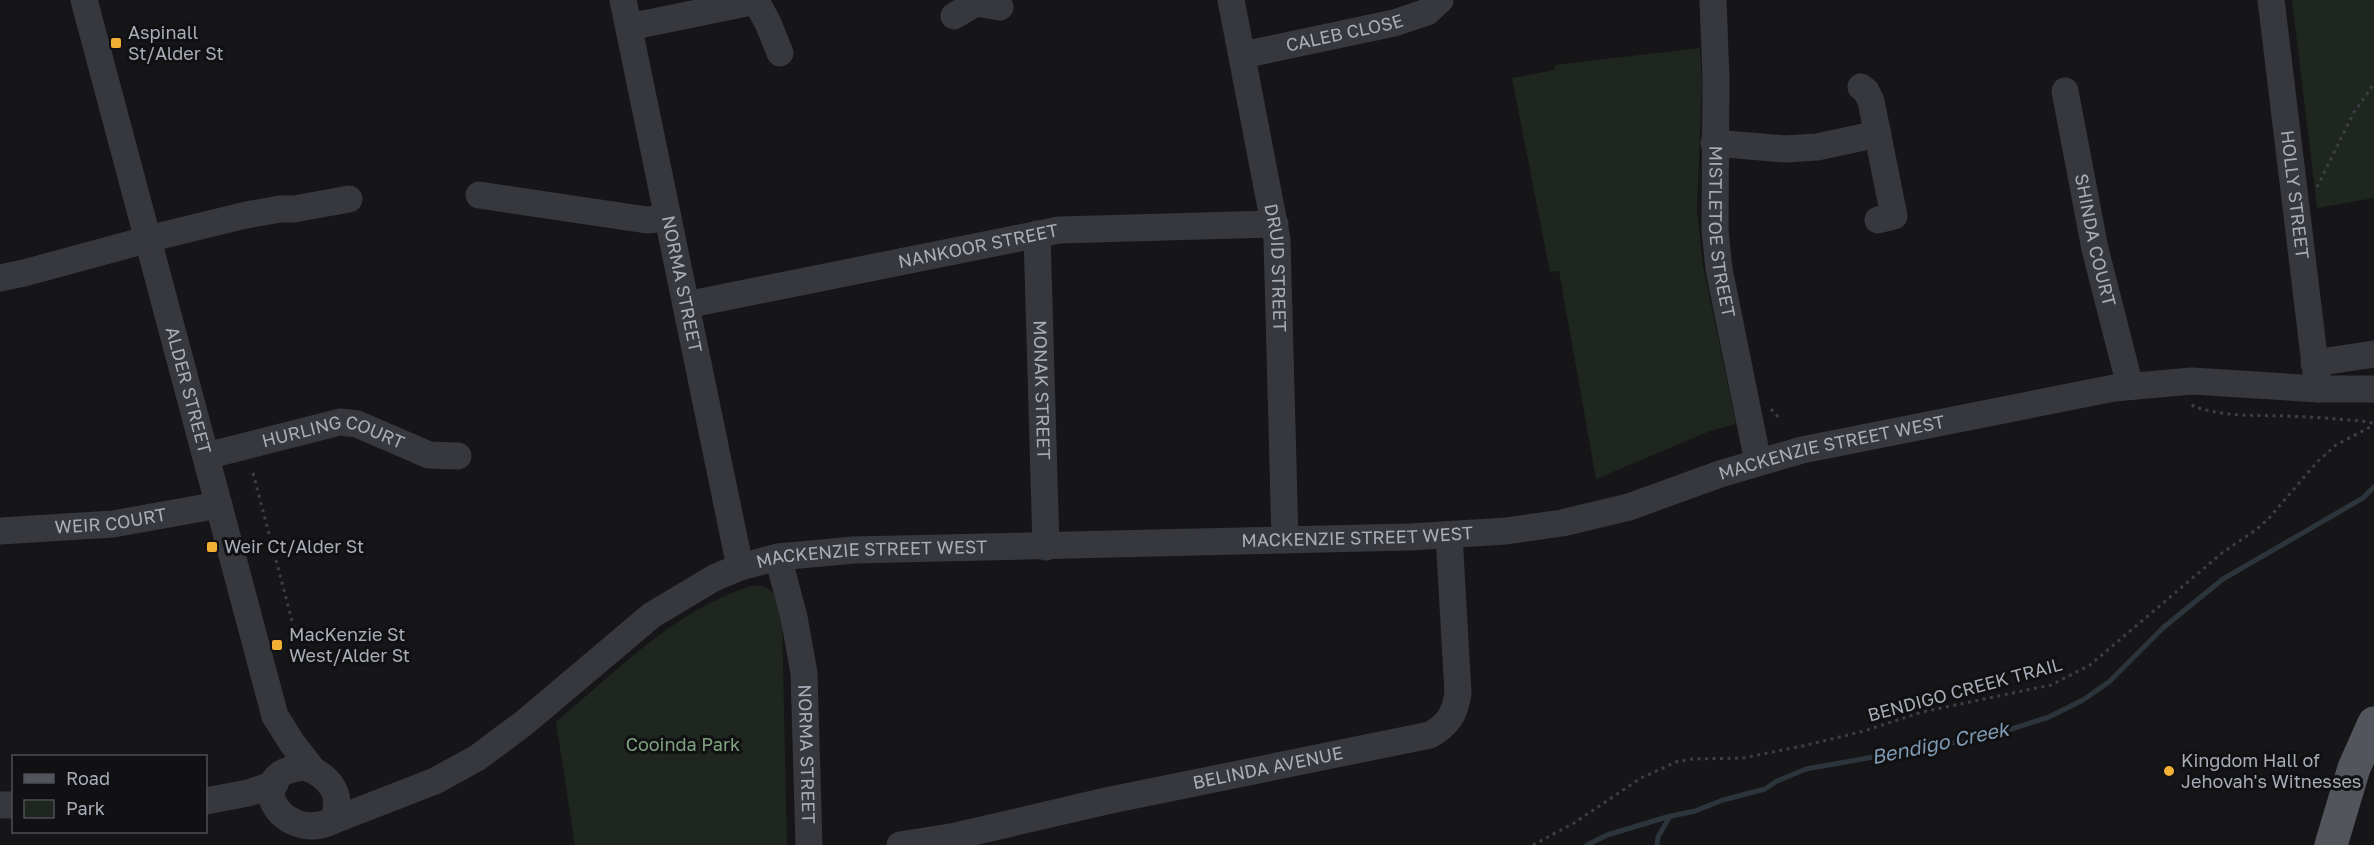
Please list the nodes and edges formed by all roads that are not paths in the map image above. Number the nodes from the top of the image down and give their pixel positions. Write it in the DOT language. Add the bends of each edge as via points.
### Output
graph roads {
  1 [pos="84,0"];
  2 [pos="623,0"];
  3 [pos="1231,0"];
  4 [pos="1440,0"];
  5 [pos="1713,0"];
  6 [pos="2271,0"];
  7 [pos="756,1"];
  8 [pos="629,27"];
  9 [pos="780,53"];
  10 [pos="1243,55"];
  11 [pos="1861,87"];
  12 [pos="2065,91"];
  13 [pos="1878,134"];
  14 [pos="1714,143"];
  15 [pos="479,195"];
  16 [pos="349,199"];
  17 [pos="668,218"];
  18 [pos="1878,220"];
  19 [pos="1275,224"];
  20 [pos="1037,234"];
  21 [pos="148,240"];
  22 [pos="0,278"];
  23 [pos="686,304"];
  24 [pos="2374,354"];
  25 [pos="2314,363"];
  26 [pos="2130,386"];
  27 [pos="2374,388"];
  28 [pos="2318,389"];
  29 [pos="206,456"];
  30 [pos="458,456"];
  31 [pos="1758,462"];
  32 [pos="219,505"];
  33 [pos="0,531"];
  34 [pos="1449,536"];
  35 [pos="1285,540"];
  36 [pos="1046,547"];
  37 [pos="778,557"];
  38 [pos="740,567"];
  39 [pos="275,716"];
  40 [pos="2374,723"];
  41 [pos="321,776"];
  42 [pos="277,781"];
  43 [pos="396,794"];
  44 [pos="207,801"];
  45 [pos="207,801"];
  46 [pos="291,831"];
  47 [pos="329,831"];
  48 [pos="809,845"];
  49 [pos="900,845"];
  50 [pos="2331,845"];
  1 -- 21 [label="street, ALDER STREET"];
  2 -- 8 [label="street, NORMA STREET"];
  3 -- 10 [label="street, DRUID STREET"];
  4 -- 10 [label="street, CALEB CLOSE" via="1427,12 1394,22"];
  5 -- 14 [label="street, MISTLETOE STREET"];
  6 -- 25 [label="street, HOLLY STREET"];
  7 -- 8 [label="street"];
  7 -- 9 [label="street"];
  8 -- 17 [label="street, NORMA STREET"];
  10 -- 19 [label="street, DRUID STREET"];
  11 -- 13 [label="street" via="1870,100"];
  12 -- 26 [label="street, SHINDA COURT" via="2095,249"];
  13 -- 14 [label="street" via="1785,149"];
  13 -- 18 [label="street" via="1893,216"];
  14 -- 31 [label="street, MISTLETOE STREET" via="1719,269"];
  15 -- 17 [label="street" via="647,220"];
  16 -- 21 [label="street" via="280,208"];
  17 -- 23 [label="street, NORMA STREET"];
  19 -- 20 [label="street, NANKOOR STREET" via="1080,228"];
  19 -- 35 [label="street, DRUID STREET"];
  20 -- 23 [label="street, NANKOOR STREET"];
  20 -- 36 [label="street, MONAK STREET"];
  21 -- 22 [label="street"];
  21 -- 29 [label="street, ALDER STREET"];
  23 -- 38 [label="street, NORMA STREET"];
  24 -- 25 [label="street"];
  25 -- 28 [label="street, HOLLY STREET"];
  26 -- 28 [label="street, MACKENZIE STREET WEST" via="2192,381"];
  26 -- 31 [label="street, MACKENZIE STREET WEST" via="2049,399"];
  27 -- 28 [label="street, MACKENZIE STREET WEST"];
  29 -- 30 [label="street, HURLING COURT" via="340,422 357,424 429,455"];
  29 -- 32 [label="street, ALDER STREET"];
  31 -- 34 [label="street, MACKENZIE STREET WEST" via="1588,518 1535,528"];
  32 -- 33 [label="street, WEIR COURT" via="113,524"];
  32 -- 39 [label="street, ALDER STREET"];
  34 -- 35 [label="street, MACKENZIE STREET WEST"];
  34 -- 49 [label="street, BELINDA AVENUE" via="1458,693 1453,715 1438,730 1422,738"];
  35 -- 36 [label="street, MACKENZIE STREET WEST"];
  36 -- 37 [label="street, MACKENZIE STREET WEST" via="855,550"];
  37 -- 38 [label="street, MACKENZIE STREET WEST"];
  37 -- 48 [label="street, NORMA STREET" via="804,673"];
  38 -- 43 [label="street, MACKENZIE STREET WEST" via="652,615 477,758 435,781"];
  39 -- 41 [label="street, ALDER STREET"];
  39 -- 42 [label="street"];
  40 -- 50 [label="main road" via="2354,768"];
  41 -- 42 [label="street" via="298,767"];
  41 -- 43 [label="street, MACKENZIE STREET WEST" via="360,791"];
  41 -- 47 [label="street" via="335,790 338,802"];
  42 -- 44 [label="street" via="248,793"];
  42 -- 46 [label="street" via="271,799"];
  43 -- 47 [label="street, MACKENZIE STREET WEST"];
  45 -- 46 [label="street"];
  46 -- 47 [label="street"];
}
